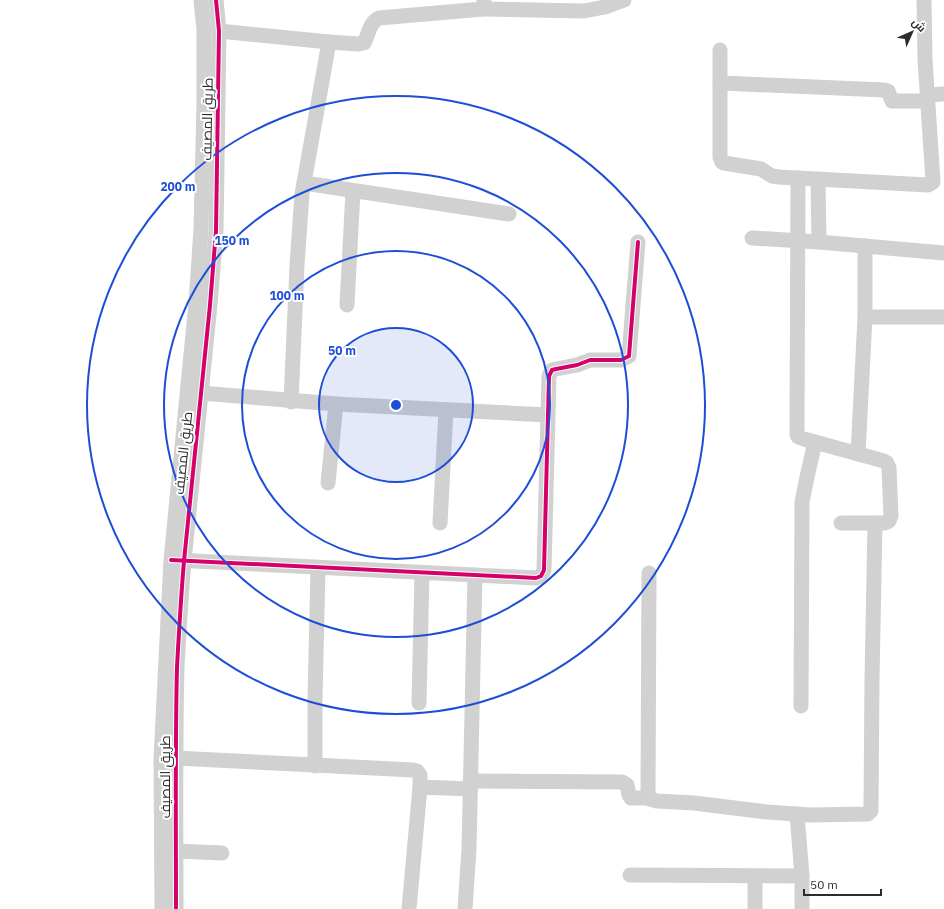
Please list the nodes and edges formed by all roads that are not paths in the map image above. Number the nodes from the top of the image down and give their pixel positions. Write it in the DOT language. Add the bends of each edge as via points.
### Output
graph roads {
  1 [pos="201,0"];
  2 [pos="216,0"];
  3 [pos="624,0"];
  4 [pos="924,0"];
  5 [pos="484,5"];
  6 [pos="219,31"];
  7 [pos="329,42"];
  8 [pos="720,50"];
  9 [pos="720,83"];
  10 [pos="944,94"];
  11 [pos="928,98"];
  12 [pos="798,178"];
  13 [pos="818,180"];
  14 [pos="304,183"];
  15 [pos="353,191"];
  16 [pos="510,214"];
  17 [pos="752,238"];
  18 [pos="798,241"];
  19 [pos="638,242"];
  20 [pos="819,242"];
  21 [pos="865,246"];
  22 [pos="944,253"];
  23 [pos="347,305"];
  24 [pos="944,316"];
  25 [pos="865,317"];
  26 [pos="200,393"];
  27 [pos="291,402"];
  28 [pos="336,404"];
  29 [pos="446,410"];
  30 [pos="547,415"];
  31 [pos="815,442"];
  32 [pos="858,454"];
  33 [pos="328,483"];
  34 [pos="440,523"];
  35 [pos="841,523"];
  36 [pos="875,523"];
  37 [pos="178,560"];
  38 [pos="318,568"];
  39 [pos="422,573"];
  40 [pos="649,573"];
  41 [pos="474,575"];
  42 [pos="419,703"];
  43 [pos="801,706"];
  44 [pos="176,758"];
  45 [pos="314,766"];
  46 [pos="470,785"];
  47 [pos="420,787"];
  48 [pos="648,798"];
  49 [pos="797,814"];
  50 [pos="176,851"];
  51 [pos="222,853"];
  52 [pos="630,875"];
  53 [pos="755,876"];
  54 [pos="802,876"];
  55 [pos="162,909"];
  56 [pos="176,909"];
  57 [pos="409,909"];
  58 [pos="465,909"];
  59 [pos="755,909"];
  60 [pos="802,909"];
  1 -- 37 [label="street, طريق المصيف" via="204,30 201,229"];
  2 -- 6 [label="street, طريق المصيف"];
  3 -- 5 [label="street" via="605,7 584,10"];
  4 -- 11 [label="street"];
  5 -- 7 [label="street" via="379,18 371,24 364,43"];
  6 -- 7 [label="street"];
  6 -- 26 [label="street, طريق المصيف" via="216,231"];
  7 -- 14 [label="street"];
  8 -- 9 [label="street"];
  9 -- 11 [label="street" via="884,90 888,91 892,100"];
  9 -- 12 [label="street" via="722,162 761,169 772,176"];
  10 -- 11 [label="street"];
  11 -- 13 [label="street" via="933,182 931,184"];
  12 -- 13 [label="street"];
  12 -- 18 [label="street"];
  13 -- 20 [label="street"];
  14 -- 15 [label="street"];
  14 -- 27 [label="street" via="299,224"];
  15 -- 16 [label="street"];
  15 -- 23 [label="street"];
  17 -- 18 [label="street"];
  18 -- 20 [label="street"];
  18 -- 31 [label="street" via="797,434 800,438"];
  19 -- 30 [label="street" via="629,356 621,360 590,360 552,370 549,376"];
  20 -- 21 [label="street"];
  21 -- 22 [label="street"];
  21 -- 25 [label="street"];
  24 -- 25 [label="street"];
  25 -- 32 [label="street"];
  26 -- 27 [label="street"];
  26 -- 37 [label="street, طريق المصيف"];
  27 -- 28 [label="street"];
  28 -- 29 [label="street"];
  28 -- 33 [label="street"];
  29 -- 30 [label="street"];
  29 -- 34 [label="street"];
  30 -- 41 [label="street" via="543,573 536,578"];
  31 -- 32 [label="street"];
  31 -- 43 [label="street" via="802,502"];
  32 -- 36 [label="street" via="884,461 888,465 890,519 885,523"];
  35 -- 36 [label="street"];
  36 -- 49 [label="street" via="871,811 866,815"];
  37 -- 38 [label="street"];
  37 -- 44 [label="street, طريق المصيف"];
  37 -- 55 [label="street, طريق المصيف" via="162,759"];
  38 -- 39 [label="street"];
  38 -- 45 [label="street"];
  39 -- 41 [label="street"];
  39 -- 42 [label="street"];
  40 -- 48 [label="street"];
  41 -- 46 [label="street"];
  44 -- 45 [label="street"];
  44 -- 50 [label="street, طريق المصيف"];
  45 -- 47 [label="street" via="413,770 420,775"];
  46 -- 47 [label="street"];
  46 -- 48 [label="street" via="622,782 627,786 631,798"];
  46 -- 58 [label="street"];
  47 -- 57 [label="street"];
  48 -- 49 [label="street" via="653,801"];
  49 -- 54 [label="street"];
  50 -- 51 [label="street"];
  50 -- 56 [label="street, طريق المصيف"];
  52 -- 53 [label="street"];
  53 -- 54 [label="street"];
  53 -- 59 [label="street"];
  54 -- 60 [label="street"];
}
